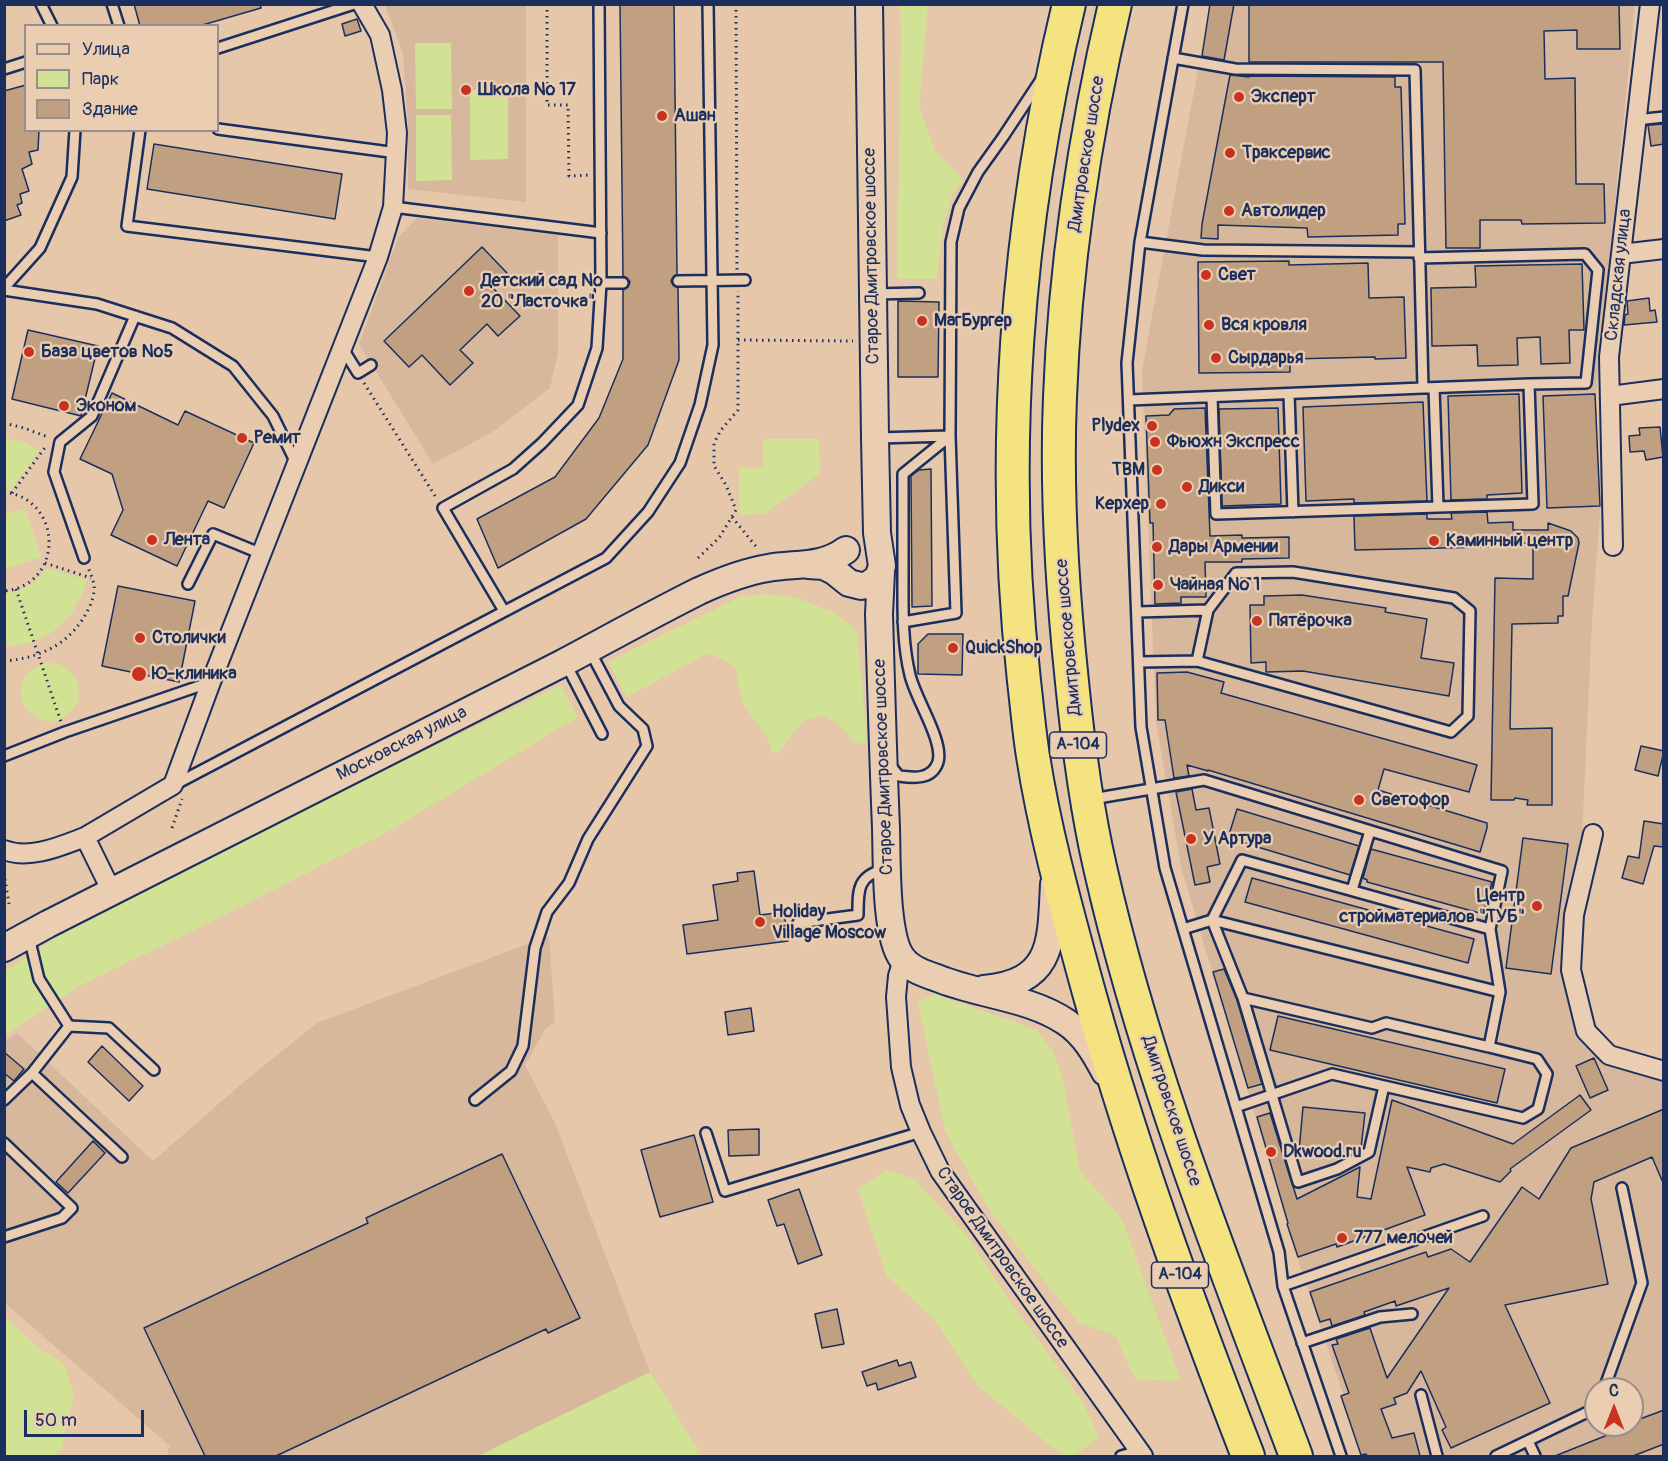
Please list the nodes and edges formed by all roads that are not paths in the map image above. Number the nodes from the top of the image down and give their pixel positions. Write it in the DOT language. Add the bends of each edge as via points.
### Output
graph roads {
  1 [pos="41,4"];
  2 [pos="112,4"];
  3 [pos="354,4"];
  4 [pos="362,4"];
  5 [pos="599,4"];
  6 [pos="708,4"];
  7 [pos="869,4"];
  8 [pos="1069,4"];
  9 [pos="1115,4"];
  10 [pos="1183,4"];
  11 [pos="1650,4"];
  12 [pos="51,24"];
  13 [pos="118,24"];
  14 [pos="219,48"];
  15 [pos="1173,58"];
  16 [pos="24,63"];
  17 [pos="1054,66"];
  18 [pos="4,69"];
  19 [pos="1664,117"];
  20 [pos="1636,120"];
  21 [pos="219,129"];
  22 [pos="75,132"];
  23 [pos="140,132"];
  24 [pos="397,153"];
  25 [pos="393,207"];
  26 [pos="600,233"];
  27 [pos="1140,242"];
  28 [pos="1664,249"];
  29 [pos="1620,254"];
  30 [pos="1419,255"];
  31 [pos="378,257"];
  32 [pos="741,280"];
  33 [pos="678,281"];
  34 [pos="712,281"];
  35 [pos="623,282"];
  36 [pos="601,283"];
  37 [pos="4,289"];
  38 [pos="919,293"];
  39 [pos="873,294"];
  40 [pos="135,316"];
  41 [pos="343,349"];
  42 [pos="371,365"];
  43 [pos="1529,384"];
  44 [pos="1422,388"];
  45 [pos="1434,388"];
  46 [pos="1664,388"];
  47 [pos="1289,394"];
  48 [pos="1610,396"];
  49 [pos="1212,397"];
  50 [pos="1129,400"];
  51 [pos="950,436"];
  52 [pos="875,438"];
  53 [pos="296,465"];
  54 [pos="1438,507"];
  55 [pos="1293,512"];
  56 [pos="1612,546"];
  57 [pos="262,554"];
  58 [pos="84,558"];
  59 [pos="862,564"];
  60 [pos="188,584"];
  61 [pos="1208,610"];
  62 [pos="504,611"];
  63 [pos="1137,612"];
  64 [pos="891,618"];
  65 [pos="589,649"];
  66 [pos="1197,661"];
  67 [pos="564,662"];
  68 [pos="1139,662"];
  69 [pos="211,682"];
  70 [pos="602,734"];
  71 [pos="882,744"];
  72 [pos="4,756"];
  73 [pos="173,785"];
  74 [pos="1152,789"];
  75 [pos="1088,800"];
  76 [pos="1370,831"];
  77 [pos="1593,834"];
  78 [pos="85,837"];
  79 [pos="4,850"];
  80 [pos="1055,868"];
  81 [pos="887,869"];
  82 [pos="1352,890"];
  83 [pos="112,891"];
  84 [pos="1212,920"];
  85 [pos="798,923"];
  86 [pos="1183,928"];
  87 [pos="1490,929"];
  88 [pos="28,935"];
  89 [pos="4,948"];
  90 [pos="903,960"];
  91 [pos="975,990"];
  92 [pos="1500,992"];
  93 [pos="1244,998"];
  94 [pos="69,1026"];
  95 [pos="1489,1047"];
  96 [pos="154,1070"];
  97 [pos="1664,1071"];
  98 [pos="32,1073"];
  99 [pos="1384,1086"];
  100 [pos="1117,1093"];
  101 [pos="1272,1095"];
  102 [pos="4,1100"];
  103 [pos="475,1100"];
  104 [pos="1236,1107"];
  105 [pos="921,1132"];
  106 [pos="706,1133"];
  107 [pos="7,1150"];
  108 [pos="122,1157"];
  109 [pos="1622,1188"];
  110 [pos="1483,1216"];
  111 [pos="4,1237"];
  112 [pos="1283,1286"];
  113 [pos="1412,1314"];
  114 [pos="1302,1343"];
  115 [pos="1608,1377"];
  116 [pos="1421,1395"];
  117 [pos="1584,1414"];
  118 [pos="1528,1441"];
  119 [pos="1141,1454"];
  120 [pos="1121,1456"];
  121 [pos="1248,1456"];
  122 [pos="1296,1456"];
  123 [pos="1341,1456"];
  124 [pos="1437,1456"];
  125 [pos="1496,1456"];
  126 [pos="1535,1456"];
  1 -- 12 [label="lane"];
  2 -- 13 [label="lane"];
  3 -- 14 [label="lane"];
  4 -- 24 [label="street" via="380,35 392,90"];
  5 -- 26 [label="lane"];
  6 -- 34 [label="lane"];
  7 -- 39 [label="main road, Старое Дмитровское шоссе"];
  8 -- 17 [label="highway, А-104"];
  9 -- 75 [label="highway, Дмитровское шоссе / А-104" via="1092,110 1080,190 1060,399 1059,520 1065,621 1078,746"];
  10 -- 15 [label="lane"];
  11 -- 20 [label="street, Складская улица"];
  15 -- 27 [label="lane"];
  15 -- 30 [label="lane" via="1235,69 1415,70"];
  16 -- 18 [label="lane"];
  17 -- 51 [label="lane" via="1040,80 978,172 959,208 951,242"];
  17 -- 80 [label="highway, А-104" via="1022,280 1014,378 1012,520 1018,630 1032,754"];
  19 -- 20 [label="lane"];
  20 -- 29 [label="street, Складская улица"];
  21 -- 24 [label="lane"];
  22 -- 37 [label="lane" via="72,177 40,248"];
  23 -- 31 [label="lane" via="127,226"];
  24 -- 25 [label="street"];
  25 -- 26 [label="lane"];
  25 -- 31 [label="street"];
  26 -- 36 [label="lane"];
  27 -- 30 [label="lane" via="1203,250"];
  27 -- 50 [label="lane" via="1127,363"];
  28 -- 29 [label="street"];
  29 -- 48 [label="street, Складская улица" via="1609,357"];
  30 -- 43 [label="lane" via="1585,254 1598,270 1586,383"];
  30 -- 44 [label="lane"];
  31 -- 41 [label="street"];
  32 -- 34 [label="lane"];
  33 -- 34 [label="lane"];
  34 -- 62 [label="lane" via="713,345 700,405 680,463 648,512 606,558"];
  35 -- 36 [label="lane"];
  36 -- 62 [label="lane" via="597,348 578,405 513,469 443,508"];
  37 -- 40 [label="lane" via="97,304"];
  38 -- 39 [label="lane"];
  39 -- 52 [label="main road, Старое Дмитровское шоссе"];
  40 -- 53 [label="lane" via="172,328 233,366 273,416"];
  40 -- 58 [label="lane" via="92,416 60,442 54,472"];
  41 -- 42 [label="lane" via="358,373"];
  41 -- 53 [label="street"];
  43 -- 45 [label="lane"];
  43 -- 54 [label="lane" via="1533,504"];
  44 -- 45 [label="lane"];
  44 -- 47 [label="lane"];
  45 -- 54 [label="lane"];
  46 -- 48 [label="street"];
  47 -- 49 [label="lane"];
  47 -- 55 [label="lane"];
  48 -- 56 [label="street, Складская улица"];
  49 -- 50 [label="lane"];
  49 -- 55 [label="lane" via="1216,514"];
  50 -- 63 [label="lane"];
  51 -- 52 [label="lane"];
  51 -- 64 [label="lane" via="903,474"];
  51 -- 64 [label="lane" via="956,614"];
  52 -- 59 [label="main road, Старое Дмитровское шоссе" via="876,508 873,525 865,537"];
  53 -- 57 [label="street"];
  54 -- 55 [label="lane"];
  57 -- 60 [label="lane" via="213,534"];
  57 -- 69 [label="street"];
  59 -- 64 [label="main road" via="874,600"];
  59 -- 65 [label="main road, Московская улица" via="767,568 736,576"];
  61 -- 63 [label="lane"];
  61 -- 66 [label="lane"];
  61 -- 66 [label="lane" via="1236,573 1293,572 1454,598 1470,611 1468,716 1451,732"];
  62 -- 73 [label="lane"];
  63 -- 68 [label="lane"];
  64 -- 71 [label="main road, Старое Дмитровское шоссе"];
  64 -- 71 [label="lane" via="905,650 910,678 938,745 938,761 932,772 923,777 899,776"];
  65 -- 67 [label="main road, Московская улица"];
  65 -- 103 [label="lane" via="619,706 643,729 647,746 588,839 569,883 547,912 535,948 523,1046 511,1071"];
  66 -- 68 [label="lane"];
  67 -- 70 [label="lane"];
  67 -- 83 [label="main road, Московская улица"];
  68 -- 74 [label="lane" via="1141,727"];
  69 -- 72 [label="lane"];
  69 -- 73 [label="street"];
  71 -- 81 [label="main road, Старое Дмитровское шоссе"];
  73 -- 78 [label="street"];
  74 -- 75 [label="lane"];
  74 -- 76 [label="lane" via="1204,780"];
  74 -- 86 [label="lane" via="1165,868"];
  75 -- 122 [label="highway, Дмитровское шоссе / А-104" via="1132,991 1201,1202"];
  76 -- 82 [label="lane"];
  76 -- 87 [label="lane" via="1502,871"];
  77 -- 97 [label="street" via="1574,915 1571,970 1586,1031 1609,1055"];
  78 -- 79 [label="street" via="44,852"];
  78 -- 83 [label="street"];
  80 -- 91 [label="main road, А-104" via="1052,924 1042,962 1032,974 1016,983"];
  80 -- 100 [label="highway, А-104"];
  81 -- 85 [label="lane" via="872,872 860,886 858,915"];
  81 -- 90 [label="main road, Старое Дмитровское шоссе" via="892,933"];
  82 -- 84 [label="lane" via="1242,860"];
  82 -- 87 [label="lane"];
  83 -- 88 [label="main road, Московская улица"];
  84 -- 86 [label="lane"];
  84 -- 92 [label="lane"];
  84 -- 93 [label="lane"];
  86 -- 104 [label="lane"];
  87 -- 92 [label="lane"];
  88 -- 89 [label="main road, Московская улица"];
  88 -- 94 [label="lane" via="39,979"];
  90 -- 91 [label="main road, А-104" via="917,970"];
  90 -- 105 [label="street, Старое Дмитровское шоссе" via="896,997 901,1067"];
  91 -- 100 [label="main road, А-104" via="1047,1012 1067,1023 1086,1041"];
  92 -- 95 [label="lane"];
  93 -- 95 [label="lane" via="1372,1028 1386,1023"];
  93 -- 101 [label="lane"];
  94 -- 96 [label="lane" via="109,1028"];
  94 -- 98 [label="lane"];
  95 -- 99 [label="lane" via="1537,1059 1546,1074 1538,1108 1522,1119"];
  98 -- 102 [label="lane"];
  98 -- 108 [label="lane"];
  99 -- 101 [label="lane" via="1332,1074"];
  99 -- 101 [label="lane" via="1369,1152 1337,1169 1298,1182"];
  100 -- 121 [label="highway, А-104" via="1158,1216"];
  101 -- 104 [label="lane"];
  104 -- 112 [label="lane" via="1279,1252"];
  105 -- 106 [label="lane" via="725,1191"];
  105 -- 119 [label="street, Старое Дмитровское шоссе" via="940,1171"];
  107 -- 111 [label="lane" via="72,1208 62,1218"];
  109 -- 115 [label="lane" via="1642,1283"];
  110 -- 112 [label="lane"];
  112 -- 114 [label="lane"];
  113 -- 114 [label="lane" via="1380,1317"];
  114 -- 123 [label="lane"];
  116 -- 124 [label="lane"];
  117 -- 118 [label="lane"];
  118 -- 125 [label="lane"];
  118 -- 126 [label="lane"];
  119 -- 120 [label="lane"];
}
